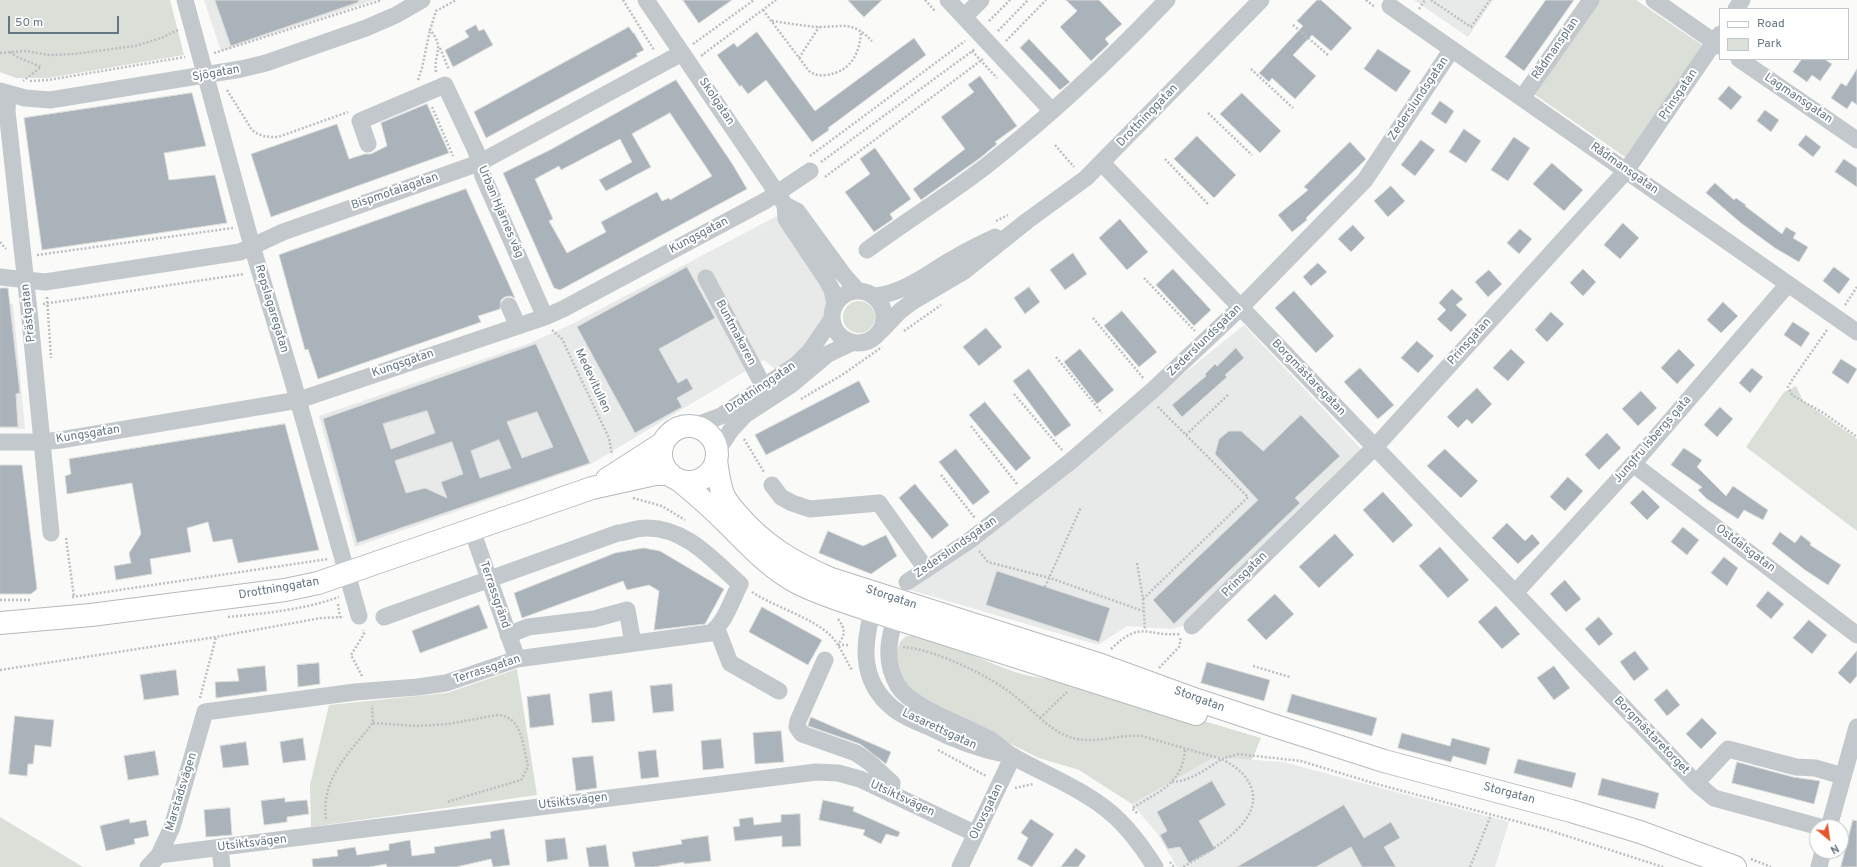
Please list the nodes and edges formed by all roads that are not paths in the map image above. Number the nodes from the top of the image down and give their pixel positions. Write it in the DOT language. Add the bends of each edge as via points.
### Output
graph roads {
  1 [pos="184,0"];
  2 [pos="422,0"];
  3 [pos="646,0"];
  4 [pos="948,0"];
  5 [pos="981,0"];
  6 [pos="1167,0"];
  7 [pos="1261,0"];
  8 [pos="1591,0"];
  9 [pos="1654,0"];
  10 [pos="1390,6"];
  11 [pos="964,17"];
  12 [pos="1718,41"];
  13 [pos="1452,49"];
  14 [pos="682,53"];
  15 [pos="1740,60"];
  16 [pos="206,76"];
  17 [pos="4,92"];
  18 [pos="1522,98"];
  19 [pos="1052,111"];
  20 [pos="1857,140"];
  21 [pos="368,144"];
  22 [pos="479,163"];
  23 [pos="1102,163"];
  24 [pos="809,164"];
  25 [pos="1626,171"];
  26 [pos="781,200"];
  27 [pos="1027,221"];
  28 [pos="252,246"];
  29 [pos="867,250"];
  30 [pos="0,277"];
  31 [pos="706,278"];
  32 [pos="25,279"];
  33 [pos="1788,284"];
  34 [pos="857,290"];
  35 [pos="876,296"];
  36 [pos="509,306"];
  37 [pos="1240,308"];
  38 [pos="833,311"];
  39 [pos="545,317"];
  40 [pos="518,326"];
  41 [pos="881,331"];
  42 [pos="1857,332"];
  43 [pos="851,343"];
  44 [pos="764,387"];
  45 [pos="298,400"];
  46 [pos="694,426"];
  47 [pos="0,442"];
  48 [pos="42,442"];
  49 [pos="663,443"];
  50 [pos="1375,447"];
  51 [pos="716,456"];
  52 [pos="1633,464"];
  53 [pos="674,477"];
  54 [pos="772,485"];
  55 [pos="592,488"];
  56 [pos="472,530"];
  57 [pos="51,533"];
  58 [pos="926,569"];
  59 [pos="347,574"];
  60 [pos="489,580"];
  61 [pos="1515,593"];
  62 [pos="900,600"];
  63 [pos="876,603"];
  64 [pos="359,616"];
  65 [pos="384,617"];
  66 [pos="0,623"];
  67 [pos="1192,626"];
  68 [pos="717,629"];
  69 [pos="508,635"];
  70 [pos="1857,635"];
  71 [pos="633,644"];
  72 [pos="517,659"];
  73 [pos="825,660"];
  74 [pos="779,691"];
  75 [pos="205,712"];
  76 [pos="1857,728"];
  77 [pos="1013,756"];
  78 [pos="1843,776"];
  79 [pos="1696,783"];
  80 [pos="891,794"];
  81 [pos="1831,819"];
  82 [pos="1809,824"];
  83 [pos="976,834"];
  84 [pos="220,848"];
  85 [pos="153,861"];
  86 [pos="222,867"];
  87 [pos="960,867"];
  88 [pos="1155,867"];
  89 [pos="1704,867"];
  90 [pos="1735,867"];
  1 -- 16 [label="street, Repslagaregatan"];
  2 -- 16 [label="street, Sjögatan" via="366,28 266,63"];
  3 -- 14 [label="street, Skolgatan"];
  4 -- 11 [label="street"];
  5 -- 11 [label="street"];
  6 -- 19 [label="street"];
  7 -- 23 [label="street, Drottninggatan"];
  8 -- 18 [label="street, Rådmansplan"];
  9 -- 12 [label="street"];
  10 -- 13 [label="street, Rådmansgatan"];
  11 -- 19 [label="street"];
  12 -- 25 [label="street, Prinsgatan"];
  13 -- 18 [label="street, Rådmansgatan"];
  13 -- 37 [label="street, Zederslundsgatan" via="1365,180"];
  14 -- 22 [label="street, Bispmotalagatan"];
  14 -- 26 [label="street, Skolgatan"];
  15 -- 20 [label="street, Lagmansgatan"];
  16 -- 17 [label="street, Sjögatan" via="50,100 24,98"];
  16 -- 28 [label="street, Repslagaregatan"];
  17 -- 32 [label="street, Prästgatan"];
  18 -- 25 [label="street, Rådmansgatan"];
  19 -- 29 [label="street" via="985,166"];
  21 -- 22 [label="street, Urban Hjärnes väg" via="360,120 448,80"];
  22 -- 28 [label="street, Bispmotalagatan" via="283,232"];
  22 -- 39 [label="street, Urban Hjärnes väg"];
  23 -- 27 [label="street, Drottninggatan" via="1068,192"];
  23 -- 37 [label="street, Borgmästaregatan"];
  24 -- 26 [label="street, Kungsgatan"];
  25 -- 33 [label="street, Rådmansgatan"];
  25 -- 50 [label="street, Prinsgatan"];
  26 -- 34 [label="street, Skolgatan" via="797,211"];
  26 -- 38 [label="street, Skolgatan" via="786,219 832,290"];
  26 -- 39 [label="street, Kungsgatan"];
  27 -- 35 [label="street, Drottninggatan" via="954,258 904,288 888,295"];
  27 -- 41 [label="street, Drottninggatan" via="963,272 900,311"];
  28 -- 32 [label="street, Bispmotalagatan" via="240,252 209,258 45,282"];
  28 -- 45 [label="street, Repslagaregatan"];
  30 -- 32 [label="street, Bispmotalagatan"];
  31 -- 44 [label="street, Buntmakaren"];
  32 -- 48 [label="street, Prästgatan"];
  33 -- 42 [label="street, Rådmansgatan"];
  33 -- 52 [label="street, Jungfru Isbergs gata"];
  34 -- 35 [label="street"];
  34 -- 38 [label="street" via="844,294"];
  35 -- 41 [label="street" via="885,313"];
  36 -- 40 [label="street"];
  37 -- 50 [label="street, Borgmästaregatan"];
  37 -- 58 [label="street, Zederslundsgatan" via="1150,393 1071,461 1027,497"];
  38 -- 43 [label="street" via="833,327"];
  38 -- 44 [label="street, Drottninggatan" via="810,351 787,372"];
  39 -- 40 [label="street, Kungsgatan"];
  40 -- 45 [label="street, Kungsgatan"];
  41 -- 43 [label="street" via="868,342"];
  43 -- 51 [label="street, Drottninggatan" via="828,354 791,385 745,415 731,430"];
  44 -- 46 [label="street, Drottninggatan" via="721,416"];
  45 -- 48 [label="street, Kungsgatan"];
  45 -- 59 [label="street, Repslagaregatan"];
  46 -- 49 [label="main road" via="679,427 667,436"];
  46 -- 51 [label="main road" via="710,435"];
  47 -- 48 [label="street, Kungsgatan"];
  48 -- 57 [label="street, Prästgatan"];
  49 -- 53 [label="main road" via="661,456 666,469"];
  49 -- 55 [label="main road, Drottninggatan"];
  50 -- 61 [label="street, Borgmästaregatan"];
  50 -- 67 [label="street, Prinsgatan"];
  51 -- 53 [label="main road" via="713,468 702,478 694,481"];
  51 -- 63 [label="main road, Storgatan" via="720,482 728,502 758,536 802,567 831,578"];
  52 -- 61 [label="street, Jungfru Isbergs gata"];
  52 -- 70 [label="street, Ostdalsgatan"];
  53 -- 55 [label="main road, Drottninggatan" via="655,474"];
  53 -- 63 [label="main road, Storgatan" via="716,512 760,556 798,583 832,597"];
  54 -- 58 [label="street" via="781,497 810,509 879,503"];
  55 -- 56 [label="main road, Drottninggatan"];
  56 -- 59 [label="main road, Drottninggatan"];
  56 -- 60 [label="street, Terrassgränd"];
  58 -- 62 [label="street, Zederslundsgatan"];
  59 -- 64 [label="street, Repslagaregatan"];
  59 -- 66 [label="main road, Drottninggatan" via="286,590 91,615"];
  60 -- 65 [label="street"];
  60 -- 68 [label="street" via="618,533 646,528 667,530 688,539 740,584"];
  60 -- 69 [label="street, Terrassgränd"];
  61 -- 79 [label="street, Borgmästaretorget"];
  62 -- 63 [label="main road, Storgatan"];
  62 -- 77 [label="street, Lasarettsgatan" via="888,658 892,672 904,694 915,703 990,740"];
  62 -- 89 [label="main road, Storgatan" via="1369,768 1600,832"];
  62 -- 90 [label="main road, Storgatan" via="1290,731 1384,761 1578,813 1640,832"];
  63 -- 77 [label="street, Lasarettsgatan" via="865,646 871,679 884,700 895,710 935,730 984,751"];
  68 -- 71 [label="street, Terrassgatan" via="701,635"];
  68 -- 74 [label="street" via="730,663"];
  69 -- 71 [label="street" via="528,627 594,619 627,610"];
  69 -- 72 [label="street, Terrassgränd"];
  71 -- 72 [label="street, Terrassgatan"];
  72 -- 75 [label="street, Terrassgatan" via="446,683 370,696"];
  73 -- 80 [label="street" via="797,728 802,734 856,754 868,762 892,783"];
  75 -- 85 [label="street, Marstadsvägen" via="172,827"];
  76 -- 78 [label="street"];
  77 -- 83 [label="street, Olovsgatan"];
  77 -- 88 [label="street, Lasarettsgatan" via="1091,798 1112,813 1145,850"];
  78 -- 79 [label="street" via="1728,749"];
  78 -- 81 [label="street"];
  79 -- 82 [label="street, Borgmästaretorget" via="1714,798"];
  80 -- 83 [label="street, Utsiktsvägen"];
  80 -- 84 [label="street, Utsiktsvägen" via="860,779 838,773 804,772"];
  83 -- 87 [label="street, Olovsgatan"];
  84 -- 85 [label="street, Utsiktsvägen"];
  84 -- 86 [label="street"];
}
